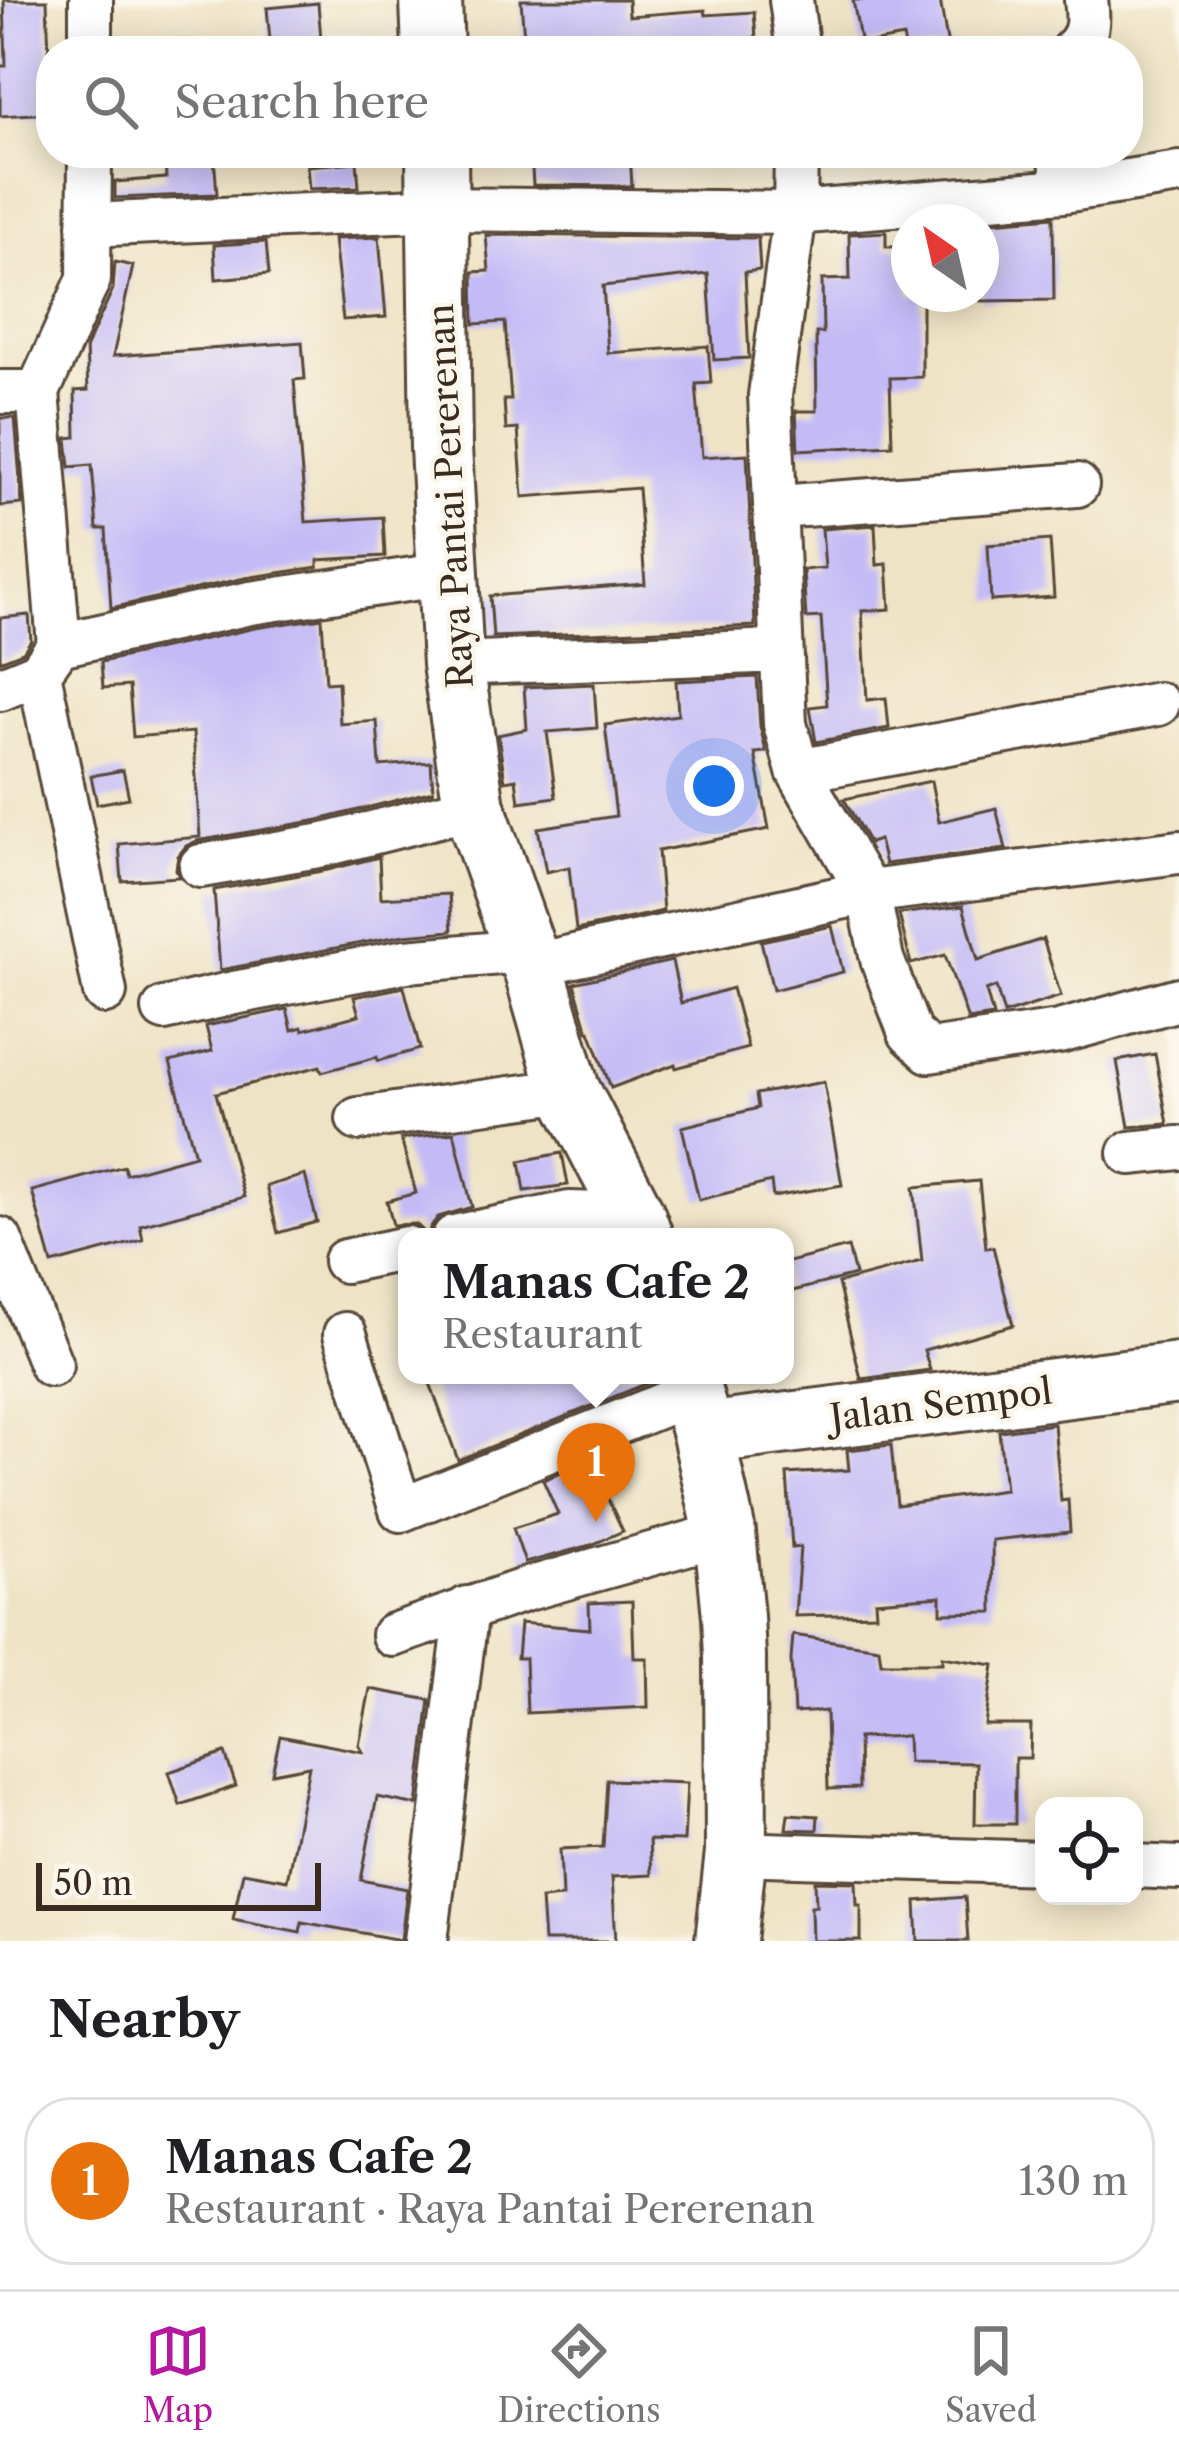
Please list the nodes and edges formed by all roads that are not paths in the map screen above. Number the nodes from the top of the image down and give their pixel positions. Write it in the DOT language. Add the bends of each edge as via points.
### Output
graph roads {
  1 [pos="91,0"];
  2 [pos="431,0"];
  3 [pos="791,0"];
  4 [pos="1086,0"];
  5 [pos="91,36"];
  6 [pos="432,36"];
  7 [pos="796,36"];
  8 [pos="1084,36"];
  9 [pos="90,168"];
  10 [pos="796,168"];
  11 [pos="1062,172"];
  12 [pos="1179,173"];
  13 [pos="439,181"];
  14 [pos="795,213"];
  15 [pos="89,225"];
  16 [pos="19,392"];
  17 [pos="1077,485"];
  18 [pos="776,507"];
  19 [pos="447,574"];
  20 [pos="780,651"];
  21 [pos="453,664"];
  22 [pos="33,669"];
  23 [pos="1158,704"];
  24 [pos="798,771"];
  25 [pos="474,807"];
  26 [pos="1179,852"];
  27 [pos="201,866"];
  28 [pos="868,892"];
  29 [pos="529,958"];
  30 [pos="105,992"];
  31 [pos="1179,999"];
  32 [pos="164,1009"];
  33 [pos="568,1090"];
  34 [pos="358,1119"];
  35 [pos="1179,1148"];
  36 [pos="1130,1153"];
  37 [pos="638,1226"];
  38 [pos="497,1228"];
  39 [pos="0,1239"];
  40 [pos="398,1250"];
  41 [pos="345,1262"];
  42 [pos="345,1334"];
  43 [pos="51,1365"];
  44 [pos="1179,1373"];
  45 [pos="694,1400"];
  46 [pos="725,1533"];
  47 [pos="467,1608"];
  48 [pos="393,1635"];
  49 [pos="736,1853"];
  50 [pos="1035,1863"];
  51 [pos="1143,1866"];
  52 [pos="1179,1868"];
  53 [pos="426,1941"];
  54 [pos="726,1941"];
  1 -- 5 [label="street"];
  2 -- 6 [label="street"];
  3 -- 7 [label="street"];
  4 -- 8 [label="street"];
  9 -- 15 [label="street"];
  10 -- 14 [label="street"];
  11 -- 12 [label="street"];
  11 -- 14 [label="street"];
  13 -- 14 [label="street"];
  13 -- 15 [label="street"];
  13 -- 19 [label="street, Raya Pantai Pererenan"];
  14 -- 18 [label="street" via="770,395"];
  15 -- 16 [label="street" via="89,279"];
  16 -- 22 [label="street"];
  17 -- 18 [label="street"];
  18 -- 20 [label="street"];
  19 -- 21 [label="street, Raya Pantai Pererenan"];
  19 -- 22 [label="street" via="250,603"];
  20 -- 21 [label="street"];
  20 -- 24 [label="street" via="784,724"];
  21 -- 25 [label="street, Raya Pantai Pererenan"];
  22 -- 30 [label="street"];
  23 -- 24 [label="street"];
  24 -- 28 [label="street"];
  25 -- 27 [label="street"];
  25 -- 29 [label="street, Raya Pantai Pererenan"];
  26 -- 28 [label="street"];
  28 -- 29 [label="street"];
  28 -- 31 [label="street" via="910,1033 929,1051 1059,1032"];
  29 -- 32 [label="street" via="406,961"];
  29 -- 33 [label="street, Raya Pantai Pererenan"];
  33 -- 34 [label="street"];
  33 -- 37 [label="street, Raya Pantai Pererenan"];
  35 -- 36 [label="street"];
  37 -- 38 [label="street" via="569,1213"];
  39 -- 43 [label="street"];
  40 -- 41 [label="street"];
  42 -- 45 [label="street" via="401,1510"];
  44 -- 45 [label="street, Jalan Sempol"];
  45 -- 46 [label="street"];
  46 -- 47 [label="street"];
  46 -- 49 [label="street"];
  47 -- 48 [label="street"];
  47 -- 53 [label="street"];
  49 -- 50 [label="street"];
  49 -- 54 [label="street"];
  51 -- 52 [label="street"];
}
